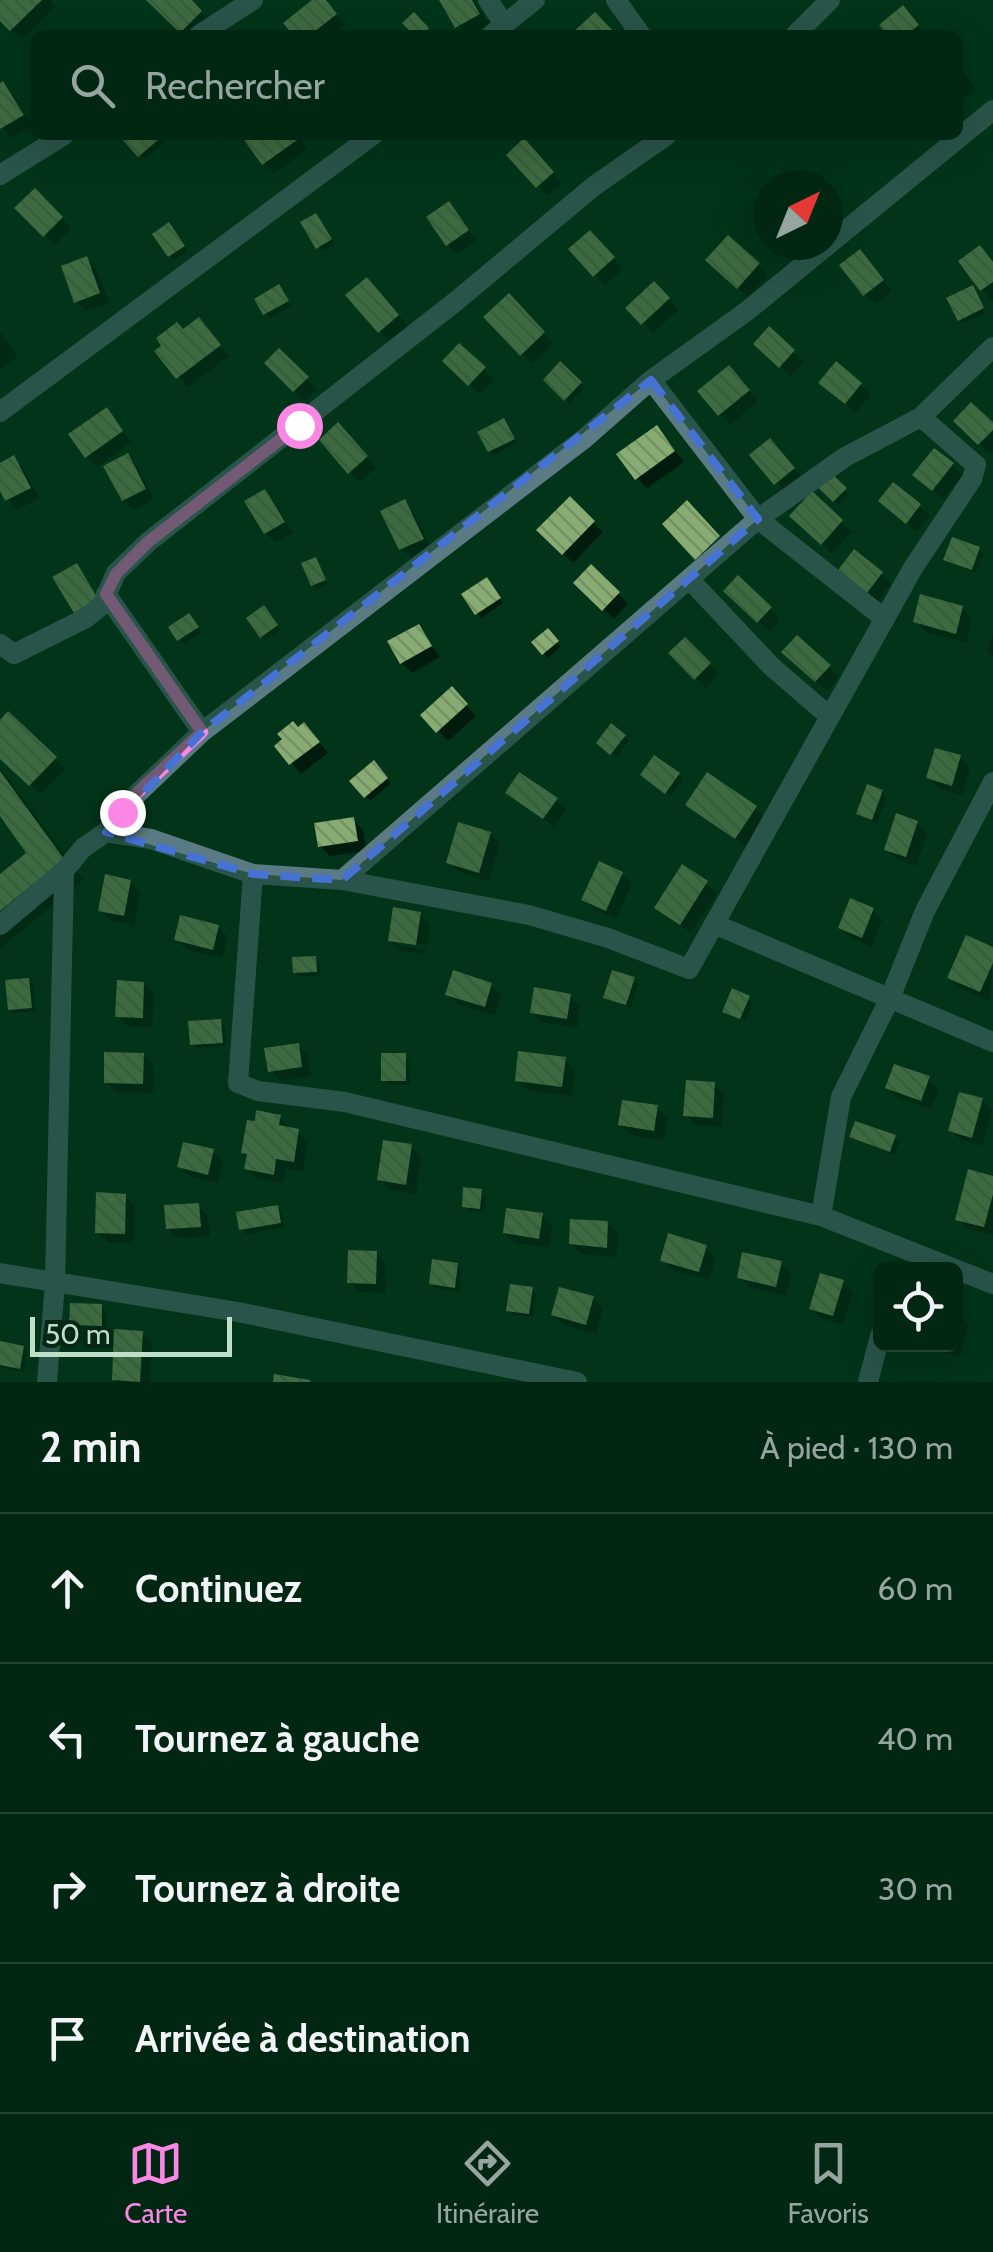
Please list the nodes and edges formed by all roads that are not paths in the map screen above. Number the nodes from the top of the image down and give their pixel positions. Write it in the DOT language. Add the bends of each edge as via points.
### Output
graph roads {
  1 [pos="253,0"];
  2 [pos="488,0"];
  3 [pos="535,0"];
  4 [pos="616,0"];
  5 [pos="830,0"];
  6 [pos="498,29"];
  7 [pos="206,30"];
  8 [pos="637,30"];
  9 [pos="800,30"];
  10 [pos="993,110"];
  11 [pos="963,135"];
  12 [pos="56,140"];
  13 [pos="365,140"];
  14 [pos="660,140"];
  15 [pos="956,140"];
  16 [pos="0,175"];
  17 [pos="993,347"];
  18 [pos="651,380"];
  19 [pos="0,412"];
  20 [pos="921,417"];
  21 [pos="758,520"];
  22 [pos="690,580"];
  23 [pos="106,594"];
  24 [pos="885,619"];
  25 [pos="0,644"];
  26 [pos="829,716"];
  27 [pos="202,732"];
  28 [pos="993,782"];
  29 [pos="988,804"];
  30 [pos="106,832"];
  31 [pos="64,871"];
  32 [pos="253,874"];
  33 [pos="342,880"];
  34 [pos="714,924"];
  35 [pos="0,925"];
  36 [pos="890,998"];
  37 [pos="993,1042"];
  38 [pos="821,1216"];
  39 [pos="904,1247"];
  40 [pos="900,1262"];
  41 [pos="0,1273"];
  42 [pos="55,1284"];
  43 [pos="993,1284"];
  44 [pos="876,1352"];
  45 [pos="47,1382"];
  46 [pos="578,1382"];
  47 [pos="868,1382"];
  1 -- 7 [label="street"];
  2 -- 6 [label="street"];
  3 -- 6 [label="street"];
  4 -- 8 [label="street"];
  5 -- 9 [label="street"];
  10 -- 11 [label="street"];
  12 -- 16 [label="street"];
  13 -- 19 [label="street"];
  14 -- 23 [label="street" via="148,542"];
  15 -- 18 [label="street" via="747,311"];
  17 -- 20 [label="street"];
  18 -- 21 [label="street"];
  18 -- 27 [label="street"];
  20 -- 21 [label="street" via="846,456"];
  20 -- 24 [label="street" via="976,466"];
  21 -- 22 [label="street"];
  21 -- 24 [label="street"];
  22 -- 26 [label="street"];
  22 -- 33 [label="street"];
  23 -- 25 [label="street" via="86,618 14,654"];
  23 -- 27 [label="street"];
  24 -- 26 [label="street"];
  26 -- 34 [label="street"];
  27 -- 30 [label="street"];
  28 -- 29 [label="street"];
  29 -- 36 [label="street" via="925,911"];
  30 -- 31 [label="street"];
  30 -- 32 [label="street" via="151,839"];
  31 -- 35 [label="street"];
  31 -- 42 [label="street"];
  32 -- 33 [label="street"];
  32 -- 38 [label="street" via="238,1083 345,1102"];
  33 -- 34 [label="street" via="529,915 689,969"];
  34 -- 36 [label="street"];
  36 -- 37 [label="street"];
  36 -- 38 [label="street" via="841,1097"];
  38 -- 39 [label="street"];
  39 -- 40 [label="street"];
  39 -- 43 [label="street"];
  41 -- 42 [label="street"];
  42 -- 45 [label="street"];
  42 -- 46 [label="street" via="238,1312"];
  44 -- 47 [label="street"];
}
